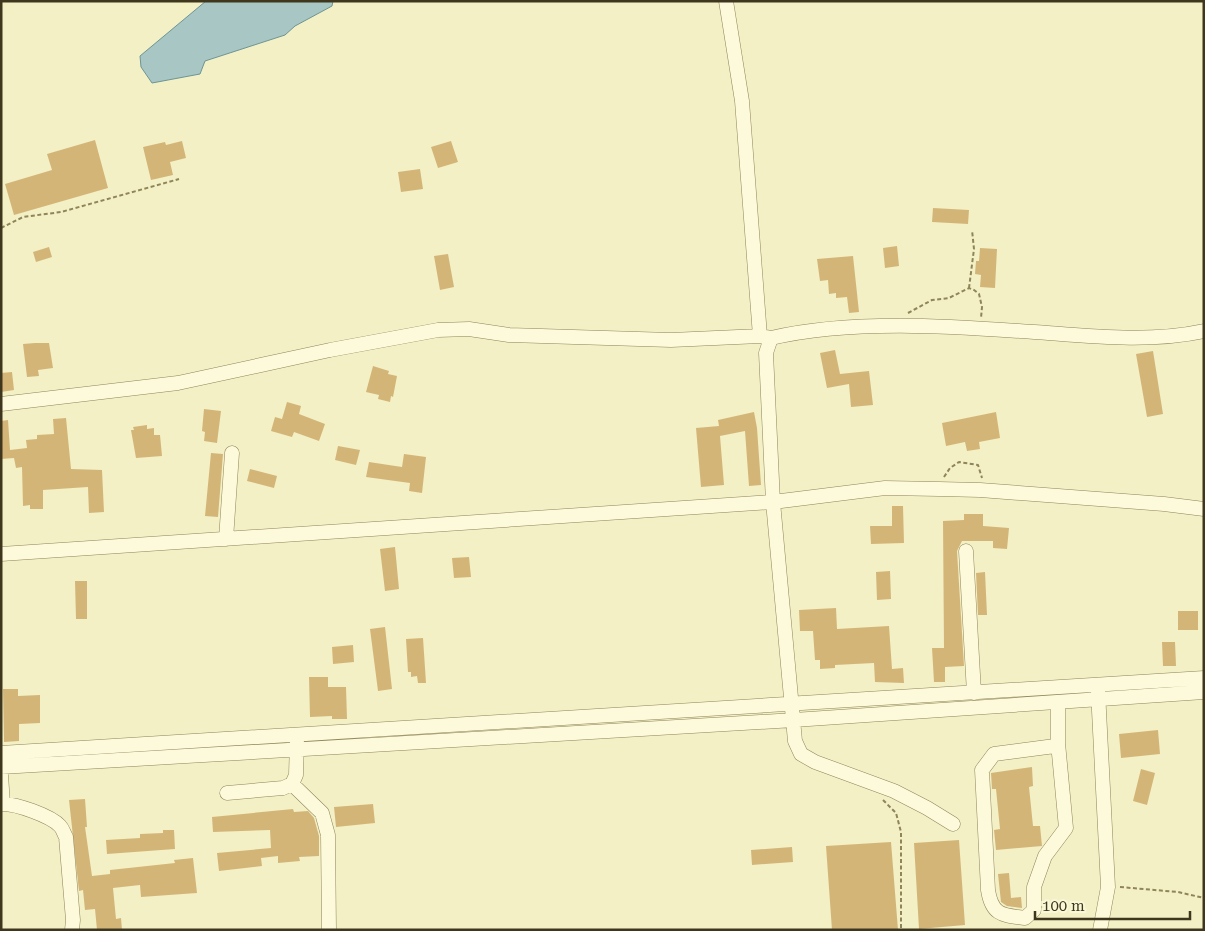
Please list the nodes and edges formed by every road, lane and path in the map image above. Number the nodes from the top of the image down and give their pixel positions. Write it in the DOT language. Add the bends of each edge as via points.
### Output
graph roads {
  1 [pos="726,1"];
  2 [pos="179,179"];
  3 [pos="1,228"];
  4 [pos="972,230"];
  5 [pos="969,288"];
  6 [pos="908,313"];
  7 [pos="974,330"];
  8 [pos="1204,331"];
  9 [pos="765,337"];
  10 [pos="1,404"];
  11 [pos="232,453"];
  12 [pos="939,489"];
  13 [pos="980,490"];
  14 [pos="773,502"];
  15 [pos="1204,509"];
  16 [pos="226,539"];
  17 [pos="966,551"];
  18 [pos="1,554"];
  19 [pos="1204,678"];
  20 [pos="1098,685"];
  21 [pos="1204,692"];
  22 [pos="974,693"];
  23 [pos="1099,700"];
  24 [pos="1058,702"];
  25 [pos="793,704"];
  26 [pos="794,720"];
  27 [pos="296,733"];
  28 [pos="1058,743"];
  29 [pos="298,749"];
  30 [pos="1,752"];
  31 [pos="1,767"];
  32 [pos="1,775"];
  33 [pos="292,784"];
  34 [pos="227,793"];
  35 [pos="883,800"];
  36 [pos="2,804"];
  37 [pos="953,824"];
  38 [pos="1108,886"];
  39 [pos="1204,898"];
  40 [pos="72,930"];
  41 [pos="329,930"];
  42 [pos="901,930"];
  43 [pos="1100,930"];
  1 -- 9 [label="street" via="742,101"];
  2 -- 3 [label="path" via="61,212 23,218"];
  4 -- 5 [label="path" via="974,249"];
  5 -- 6 [label="path" via="949,298 932,300"];
  5 -- 7 [label="path" via="979,294 982,307 981,318"];
  7 -- 8 [label="street" via="1106,338"];
  7 -- 9 [label="street" via="883,326"];
  9 -- 10 [label="street" via="671,340 438,330 178,383"];
  9 -- 14 [label="street"];
  11 -- 16 [label="street"];
  12 -- 13 [label="street"];
  12 -- 13 [label="path" via="950,468 959,462 978,465 982,480"];
  12 -- 14 [label="street" via="885,488"];
  13 -- 15 [label="street"];
  14 -- 16 [label="street"];
  14 -- 25 [label="street"];
  16 -- 18 [label="street"];
  17 -- 22 [label="street"];
  19 -- 20 [label="street"];
  20 -- 22 [label="street"];
  20 -- 23 [label="street"];
  21 -- 23 [label="street"];
  22 -- 25 [label="street"];
  23 -- 24 [label="street"];
  23 -- 38 [label="street"];
  24 -- 26 [label="street"];
  24 -- 28 [label="street"];
  25 -- 26 [label="street"];
  25 -- 27 [label="street"];
  26 -- 29 [label="street"];
  26 -- 37 [label="street" via="794,741 801,754 894,791"];
  27 -- 29 [label="street"];
  27 -- 30 [label="street"];
  28 -- 28 [label="street" via="994,754 982,770 988,890 991,904 1003,915 1030,916 1034,910 1034,887 1045,856 1066,828"];
  29 -- 31 [label="street"];
  29 -- 33 [label="street"];
  32 -- 36 [label="street"];
  33 -- 34 [label="street" via="283,788"];
  33 -- 41 [label="street" via="322,813 328,835"];
  35 -- 42 [label="path" via="896,813 901,832"];
  36 -- 40 [label="street" via="49,818 66,837"];
  38 -- 39 [label="path" via="1178,892"];
  38 -- 43 [label="street"];
}
